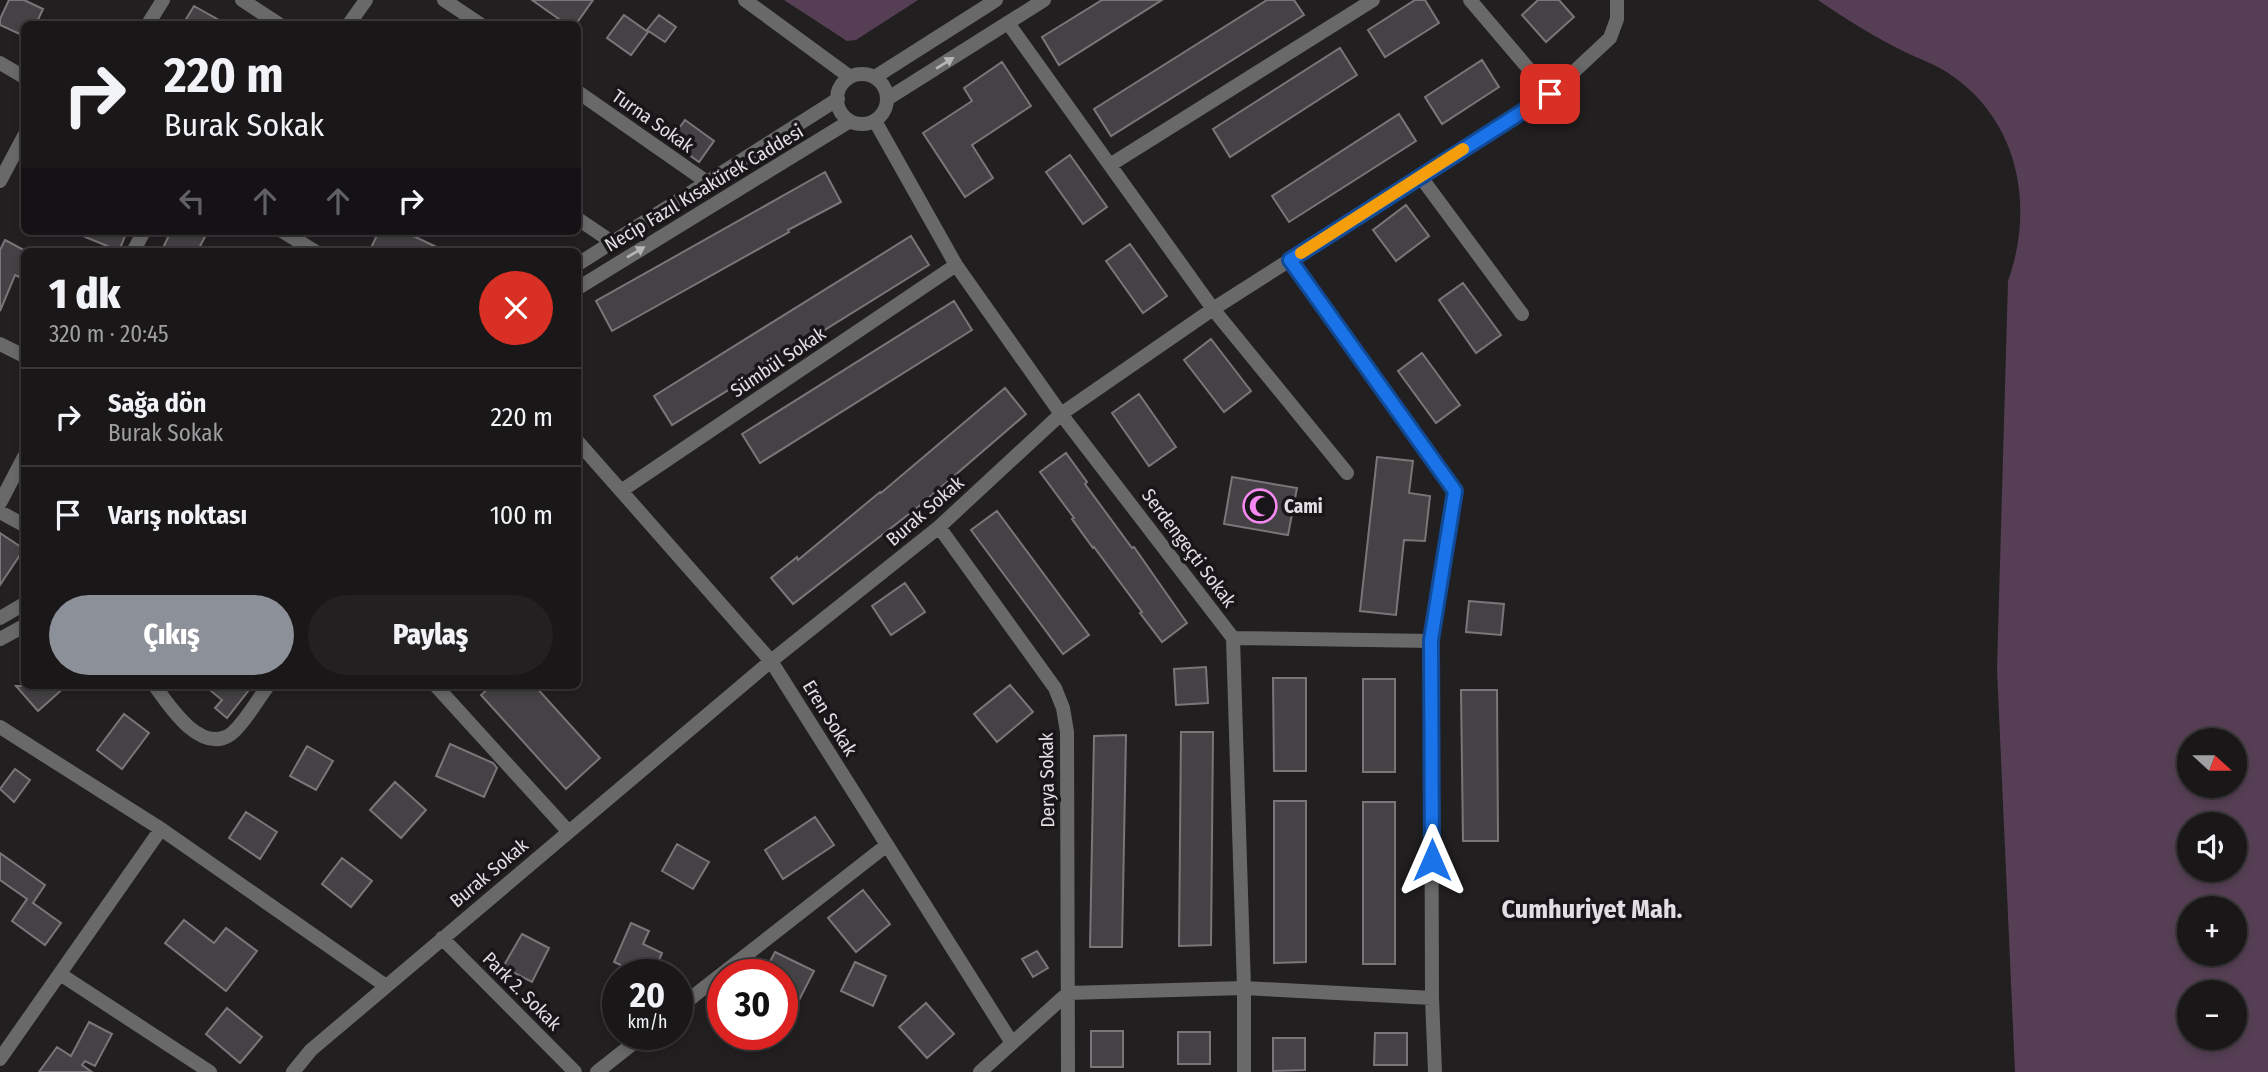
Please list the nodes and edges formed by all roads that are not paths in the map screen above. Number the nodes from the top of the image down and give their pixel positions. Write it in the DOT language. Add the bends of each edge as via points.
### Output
graph roads {
  1 [pos="163,0"];
  2 [pos="242,0"];
  3 [pos="366,0"];
  4 [pos="745,0"];
  5 [pos="996,0"];
  6 [pos="1044,0"];
  7 [pos="1373,0"];
  8 [pos="1470,0"];
  9 [pos="1617,0"];
  10 [pos="450,2"];
  11 [pos="150,21"];
  12 [pos="274,21"];
  13 [pos="351,21"];
  14 [pos="476,21"];
  15 [pos="1008,23"];
  16 [pos="0,63"];
  17 [pos="21,75"];
  18 [pos="875,77"];
  19 [pos="850,78"];
  20 [pos="581,94"];
  21 [pos="1550,94"];
  22 [pos="838,99"];
  23 [pos="887,99"];
  24 [pos="850,121"];
  25 [pos="875,121"];
  26 [pos="21,142"];
  27 [pos="1110,165"];
  28 [pos="1420,176"];
  29 [pos="0,181"];
  30 [pos="707,182"];
  31 [pos="581,221"];
  32 [pos="289,235"];
  33 [pos="612,242"];
  34 [pos="310,248"];
  35 [pos="1290,260"];
  36 [pos="581,262"];
  37 [pos="956,265"];
  38 [pos="581,286"];
  39 [pos="1213,309"];
  40 [pos="1522,314"];
  41 [pos="0,344"];
  42 [pos="21,354"];
  43 [pos="1062,414"];
  44 [pos="581,445"];
  45 [pos="21,463"];
  46 [pos="1347,473"];
  47 [pos="621,491"];
  48 [pos="0,503"];
  49 [pos="0,512"];
  50 [pos="21,523"];
  51 [pos="939,527"];
  52 [pos="21,606"];
  53 [pos="0,618"];
  54 [pos="21,628"];
  55 [pos="1233,638"];
  56 [pos="0,639"];
  57 [pos="1431,640"];
  58 [pos="771,661"];
  59 [pos="157,689"];
  60 [pos="266,689"];
  61 [pos="439,689"];
  62 [pos="0,727"];
  63 [pos="161,829"];
  64 [pos="568,831"];
  65 [pos="887,845"];
  66 [pos="442,938"];
  67 [pos="60,974"];
  68 [pos="386,986"];
  69 [pos="1244,988"];
  70 [pos="1068,993"];
  71 [pos="693,997"];
  72 [pos="1432,998"];
  73 [pos="6,1039"];
  74 [pos="1012,1043"];
  75 [pos="625,1050"];
  76 [pos="0,1059"];
  77 [pos="210,1072"];
  78 [pos="293,1072"];
  79 [pos="575,1072"];
  80 [pos="597,1072"];
  81 [pos="980,1072"];
  82 [pos="1068,1072"];
  83 [pos="1244,1072"];
  84 [pos="1435,1072"];
  1 -- 11 [label="street"];
  2 -- 12 [label="street"];
  3 -- 13 [label="street"];
  4 -- 19 [label="street"];
  5 -- 18 [label="street"];
  6 -- 15 [label="street"];
  7 -- 27 [label="street"];
  8 -- 21 [label="street"];
  9 -- 21 [label="street, Burak Sokak" via="1616,26 1610,38"];
  10 -- 14 [label="street"];
  23 -- 15 [label="street, one-way"];
  15 -- 27 [label="street"];
  16 -- 17 [label="street"];
  18 -- 19 [label="street"];
  18 -- 23 [label="street"];
  19 -- 22 [label="street" via="839,90"];
  20 -- 30 [label="street, Turna Sokak"];
  21 -- 28 [label="street, Burak Sokak"];
  22 -- 24 [label="street"];
  22 -- 30 [label="street, Necip Fazıl Kısakürek Caddesi"];
  23 -- 25 [label="street"];
  24 -- 25 [label="street"];
  38 -- 24 [label="street, Necip Fazıl Kısakürek Caddesi, one-way"];
  25 -- 37 [label="street, Serdengeçti Sokak"];
  26 -- 29 [label="street"];
  27 -- 39 [label="street"];
  28 -- 35 [label="street, Burak Sokak"];
  28 -- 40 [label="street"];
  30 -- 33 [label="street, Necip Fazıl Kısakürek Caddesi"];
  31 -- 33 [label="street"];
  32 -- 34 [label="street"];
  33 -- 36 [label="street, Necip Fazıl Kısakürek Caddesi"];
  35 -- 39 [label="street, Burak Sokak"];
  35 -- 57 [label="street" via="1455,491"];
  37 -- 43 [label="street, Serdengeçti Sokak"];
  37 -- 47 [label="street, Sümbül Sokak"];
  39 -- 43 [label="street, Burak Sokak"];
  39 -- 46 [label="street"];
  41 -- 42 [label="street"];
  43 -- 51 [label="street, Burak Sokak"];
  43 -- 55 [label="street, Serdengeçti Sokak"];
  44 -- 47 [label="street, Eren Sokak"];
  45 -- 48 [label="street"];
  47 -- 58 [label="street, Eren Sokak"];
  49 -- 50 [label="street"];
  51 -- 58 [label="street, Burak Sokak"];
  51 -- 70 [label="street, Derya Sokak" via="1055,688 1063,708 1067,732"];
  52 -- 53 [label="street"];
  54 -- 56 [label="street"];
  55 -- 57 [label="street"];
  55 -- 69 [label="street, Serdengeçti Sokak"];
  57 -- 72 [label="street"];
  58 -- 64 [label="street, Burak Sokak"];
  58 -- 65 [label="street, Eren Sokak"];
  59 -- 60 [label="street" via="192,729 212,739 233,732"];
  61 -- 64 [label="street"];
  62 -- 63 [label="street"];
  63 -- 67 [label="street"];
  63 -- 68 [label="street"];
  64 -- 66 [label="street, Burak Sokak"];
  65 -- 71 [label="street"];
  65 -- 74 [label="street, Eren Sokak"];
  66 -- 68 [label="street, Burak Sokak"];
  66 -- 79 [label="street, Park 2. Sokak"];
  67 -- 73 [label="street"];
  67 -- 77 [label="street"];
  68 -- 78 [label="street, Burak Sokak" via="311,1050"];
  69 -- 70 [label="street"];
  69 -- 72 [label="street"];
  69 -- 83 [label="street, Serdengeçti Sokak"];
  70 -- 74 [label="street"];
  70 -- 82 [label="street, Derya Sokak"];
  72 -- 84 [label="street"];
  73 -- 76 [label="street"];
  74 -- 81 [label="street"];
  75 -- 80 [label="street"];
}
